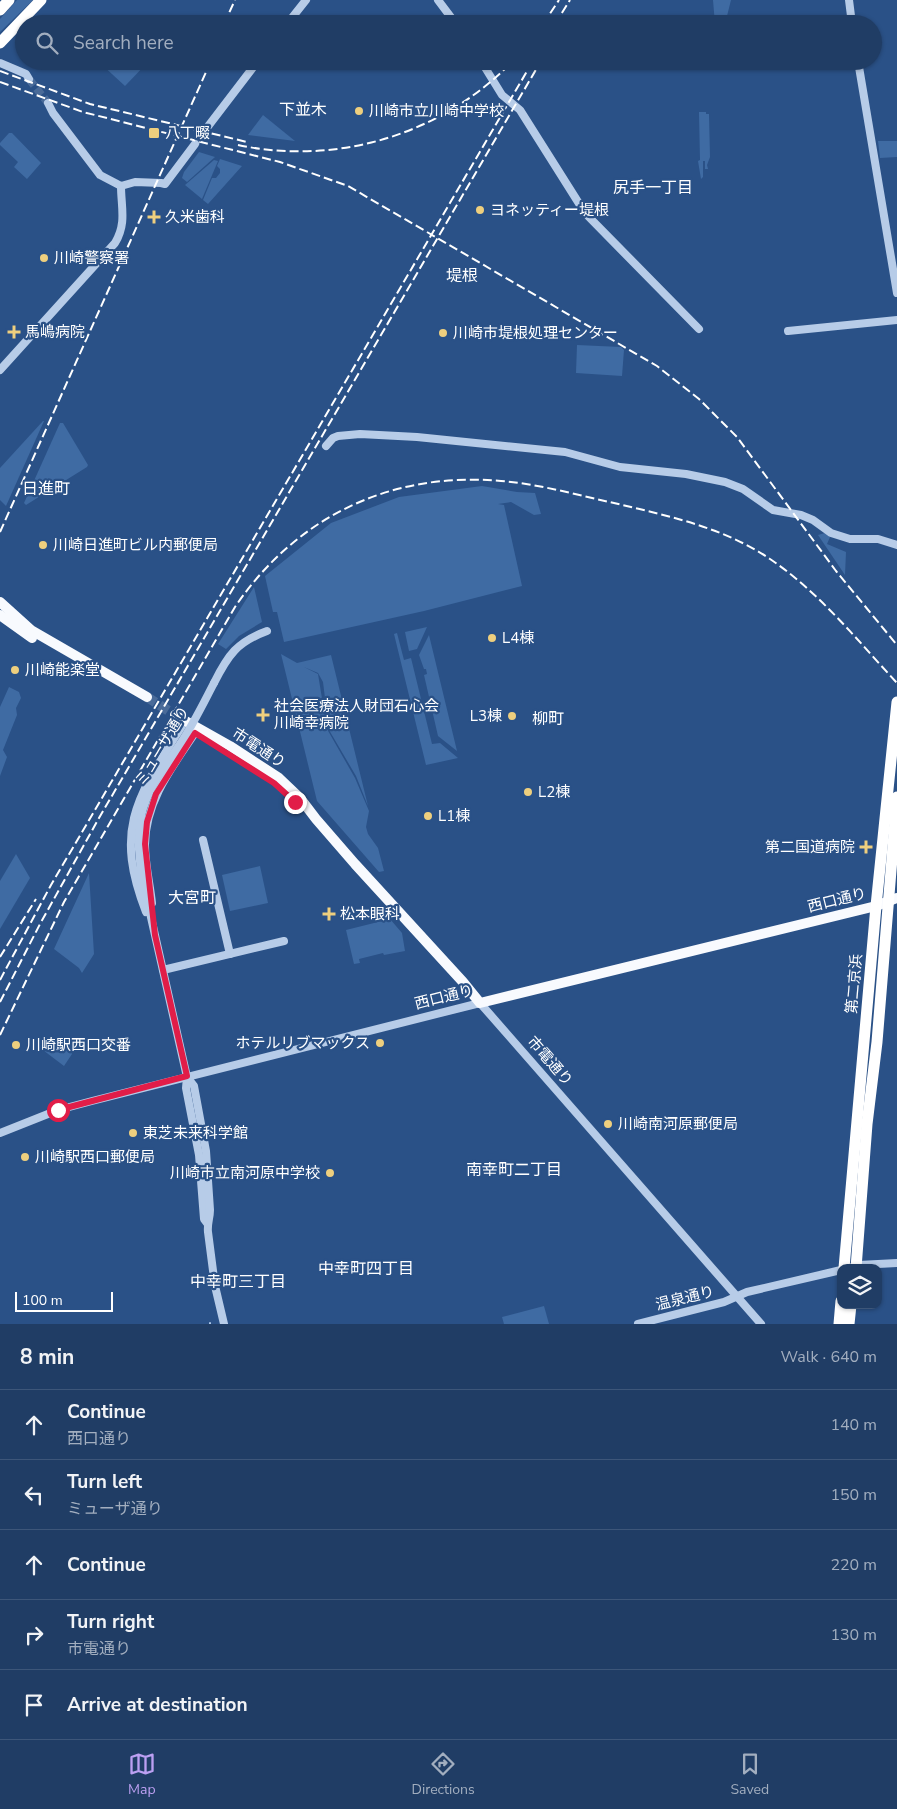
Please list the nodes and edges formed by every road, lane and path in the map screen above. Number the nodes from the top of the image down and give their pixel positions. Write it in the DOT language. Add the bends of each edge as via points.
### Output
graph roads {
  1 [pos="10,0"];
  2 [pos="41,0"];
  3 [pos="306,0"];
  4 [pos="438,0"];
  5 [pos="849,0"];
  6 [pos="0,10"];
  7 [pos="27,15"];
  8 [pos="294,15"];
  9 [pos="449,15"];
  10 [pos="851,15"];
  11 [pos="15,27"];
  12 [pos="0,43"];
  13 [pos="0,63"];
  14 [pos="15,69"];
  15 [pos="17,70"];
  16 [pos="251,70"];
  17 [pos="487,70"];
  18 [pos="860,70"];
  19 [pos="29,79"];
  20 [pos="48,103"];
  21 [pos="206,129"];
  22 [pos="195,144"];
  23 [pos="121,186"];
  24 [pos="897,293"];
  25 [pos="897,320"];
  26 [pos="699,329"];
  27 [pos="788,331"];
  28 [pos="0,370"];
  29 [pos="326,446"];
  30 [pos="897,545"];
  31 [pos="0,602"];
  32 [pos="0,615"];
  33 [pos="267,631"];
  34 [pos="897,702"];
  35 [pos="182,726"];
  36 [pos="195,733"];
  37 [pos="897,797"];
  38 [pos="316,819"];
  39 [pos="203,840"];
  40 [pos="893,900"];
  41 [pos="876,906"];
  42 [pos="155,935"];
  43 [pos="284,942"];
  44 [pos="230,954"];
  45 [pos="163,970"];
  46 [pos="480,1003"];
  47 [pos="187,1076"];
  48 [pos="0,1133"];
  49 [pos="851,1180"];
  50 [pos="863,1180"];
  51 [pos="897,1263"];
  52 [pos="843,1264"];
  53 [pos="854,1264"];
  54 [pos="882,1264"];
  55 [pos="837,1270"];
  56 [pos="737,1296"];
  57 [pos="840,1309"];
  58 [pos="851,1309"];
  59 [pos="224,1324"];
  60 [pos="638,1324"];
  61 [pos="761,1324"];
  62 [pos="839,1324"];
  63 [pos="849,1324"];
  1 -- 6 [label="highway"];
  2 -- 7 [label="highway"];
  3 -- 8 [label="street"];
  4 -- 9 [label="street"];
  5 -- 10 [label="street"];
  11 -- 12 [label="highway"];
  13 -- 14 [label="street"];
  15 -- 19 [label="street"];
  16 -- 21 [label="street"];
  17 -- 26 [label="street" via="502,95 520,110 585,213"];
  18 -- 24 [label="street"];
  20 -- 23 [label="street" via="100,175"];
  22 -- 23 [label="street" via="165,184 135,182"];
  23 -- 28 [label="street" via="124,218 115,243"];
  25 -- 27 [label="street"];
  29 -- 30 [label="street" via="333,438 360,434 565,452 620,467 725,482 743,489 773,510 801,515 831,533 850,539 878,539"];
  31 -- 32 [label="main road" via="32,630 145,700 28,636"];
  33 -- 42 [label="street, ミューザ通り, bridge" via="251,637 233,650 225,661 193,723 152,786 144,806 138,855"];
  34 -- 41 [label="highway, 第二京浜"];
  35 -- 36 [label="main road, 市電通り"];
  35 -- 38 [label="main road, 市電通り" via="174,717 230,746 279,778"];
  35 -- 42 [label="street" via="143,791 132,828 134,874"];
  36 -- 38 [label="main road, 市電通り" via="274,783"];
  36 -- 42 [label="street" via="156,794 147,822 145,854"];
  37 -- 40 [label="highway, 第二京浜"];
  38 -- 46 [label="main road, 市電通り"];
  39 -- 44 [label="street"];
  40 -- 41 [label="main road, 西口通り"];
  40 -- 50 [label="highway, 第二京浜"];
  41 -- 46 [label="main road, 西口通り"];
  41 -- 49 [label="highway, 第二京浜"];
  42 -- 45 [label="street, ミューザ通り"];
  43 -- 44 [label="street"];
  44 -- 45 [label="street"];
  45 -- 47 [label="street, ミューザ通り"];
  46 -- 47 [label="street, 西口通り"];
  46 -- 56 [label="street, 市電通り"];
  47 -- 48 [label="street, 西口通り" via="58,1110"];
  47 -- 59 [label="street, ミューザ通り" via="194,1086 206,1151 210,1210 207,1223 215,1286"];
  49 -- 50 [label="street"];
  49 -- 52 [label="highway, 第二京浜"];
  50 -- 53 [label="highway, 第二京浜"];
  51 -- 54 [label="street"];
  55 -- 56 [label="street, 温泉通り"];
  56 -- 60 [label="street, 温泉通り"];
  56 -- 61 [label="street, 市電通り"];
  57 -- 62 [label="highway"];
  58 -- 63 [label="highway"];
}
